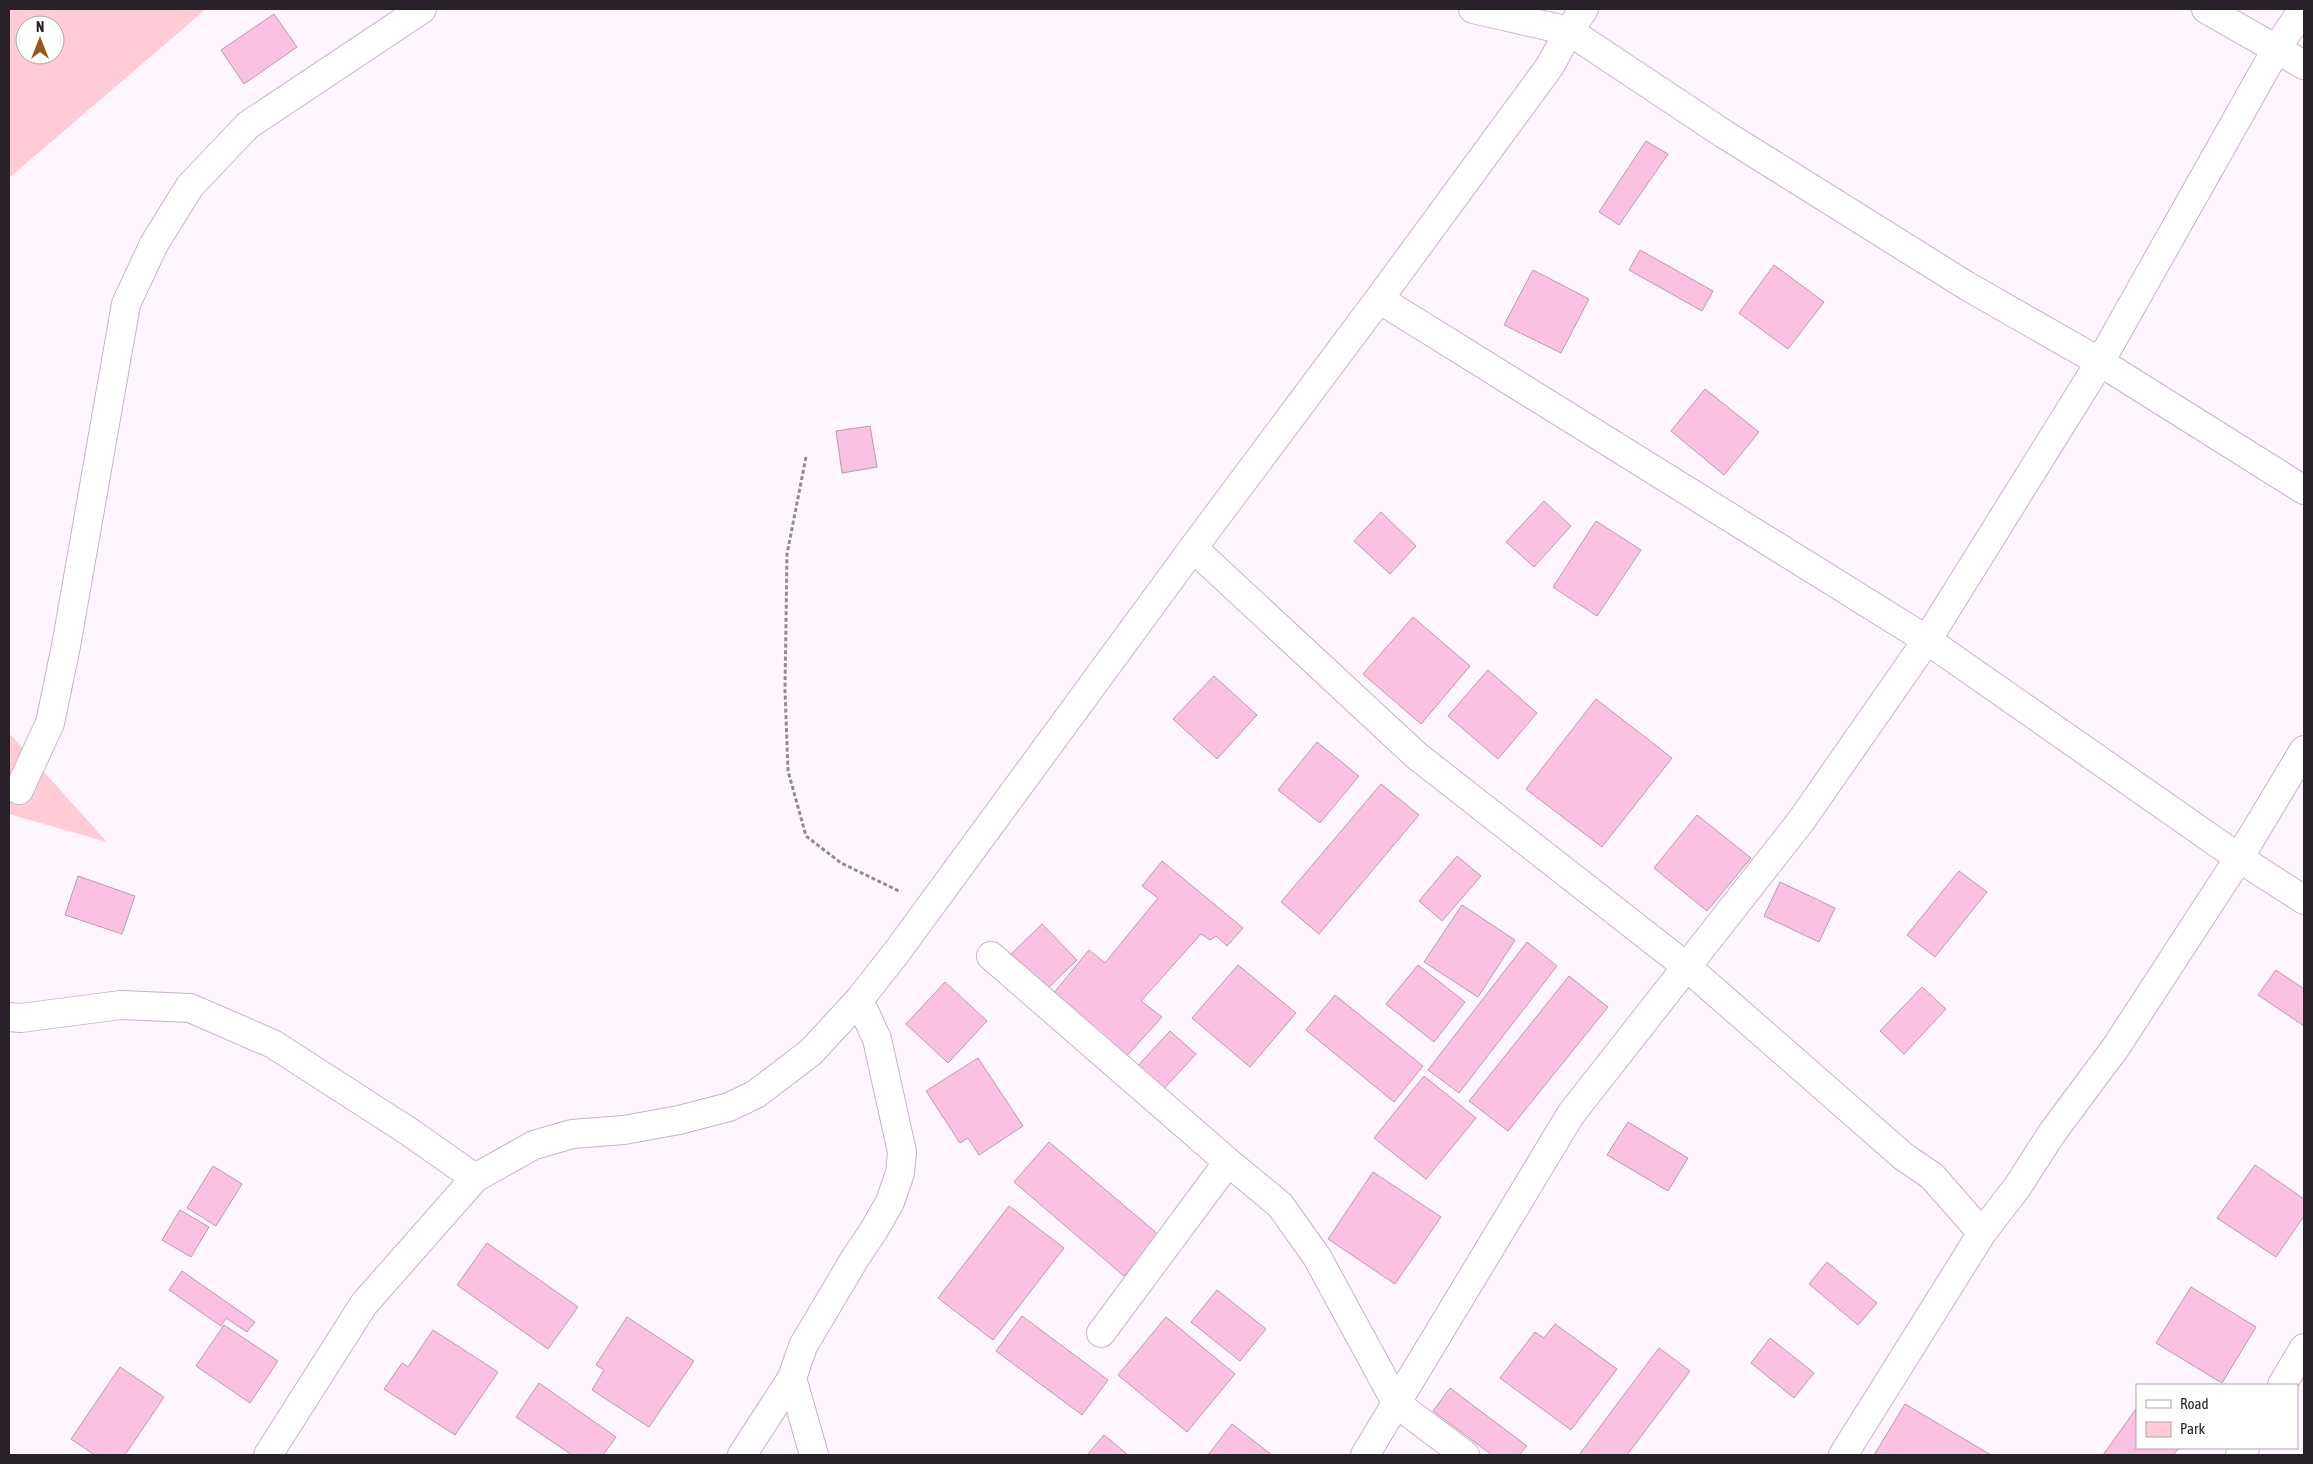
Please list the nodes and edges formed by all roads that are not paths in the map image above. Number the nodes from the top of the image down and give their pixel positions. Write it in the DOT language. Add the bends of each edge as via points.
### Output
graph roads {
  1 [pos="422,9"];
  2 [pos="1473,9"];
  3 [pos="2206,9"];
  4 [pos="2304,9"];
  5 [pos="1577,20"];
  6 [pos="2277,48"];
  7 [pos="2304,65"];
  8 [pos="1379,299"];
  9 [pos="2100,362"];
  10 [pos="2304,490"];
  11 [pos="1193,548"];
  12 [pos="1927,640"];
  13 [pos="2304,750"];
  14 [pos="18,790"];
  15 [pos="2239,858"];
  16 [pos="2304,900"];
  17 [pos="991,956"];
  18 [pos="1687,967"];
  19 [pos="858,1000"];
  20 [pos="9,1017"];
  21 [pos="1228,1162"];
  22 [pos="475,1178"];
  23 [pos="1982,1233"];
  24 [pos="1101,1333"];
  25 [pos="2304,1348"];
  26 [pos="792,1378"];
  27 [pos="2283,1384"];
  28 [pos="1397,1404"];
  29 [pos="268,1455"];
  30 [pos="742,1455"];
  31 [pos="814,1455"];
  32 [pos="1365,1455"];
  33 [pos="1465,1455"];
  34 [pos="1843,1455"];
  1 -- 14 [label="street" via="248,125 190,186 154,244 126,304 50,723"];
  2 -- 5 [label="street"];
  3 -- 6 [label="street"];
  4 -- 6 [label="street"];
  5 -- 8 [label="street" via="1550,66"];
  5 -- 9 [label="street" via="1724,134 1967,286"];
  6 -- 7 [label="street"];
  6 -- 9 [label="street"];
  8 -- 11 [label="street"];
  8 -- 12 [label="street"];
  9 -- 10 [label="street"];
  9 -- 12 [label="street"];
  11 -- 18 [label="street" via="1417,756"];
  11 -- 19 [label="street"];
  12 -- 15 [label="street"];
  12 -- 18 [label="street" via="1801,821"];
  13 -- 15 [label="street"];
  15 -- 16 [label="street"];
  15 -- 23 [label="street" via="2116,1047"];
  17 -- 21 [label="street"];
  18 -- 23 [label="street" via="1904,1157 1932,1176"];
  18 -- 28 [label="street" via="1571,1114"];
  19 -- 22 [label="street" via="811,1052 756,1094 729,1107 624,1130 572,1134 534,1145"];
  19 -- 26 [label="street" via="877,1039 902,1152 900,1173 890,1202 803,1346"];
  20 -- 22 [label="street" via="121,1005 190,1008 273,1044"];
  21 -- 24 [label="street"];
  21 -- 28 [label="street" via="1280,1205 1317,1257"];
  22 -- 29 [label="street" via="364,1304"];
  23 -- 34 [label="street"];
  25 -- 27 [label="street"];
  26 -- 30 [label="street"];
  26 -- 31 [label="street"];
  28 -- 32 [label="street"];
  28 -- 33 [label="street"];
}
